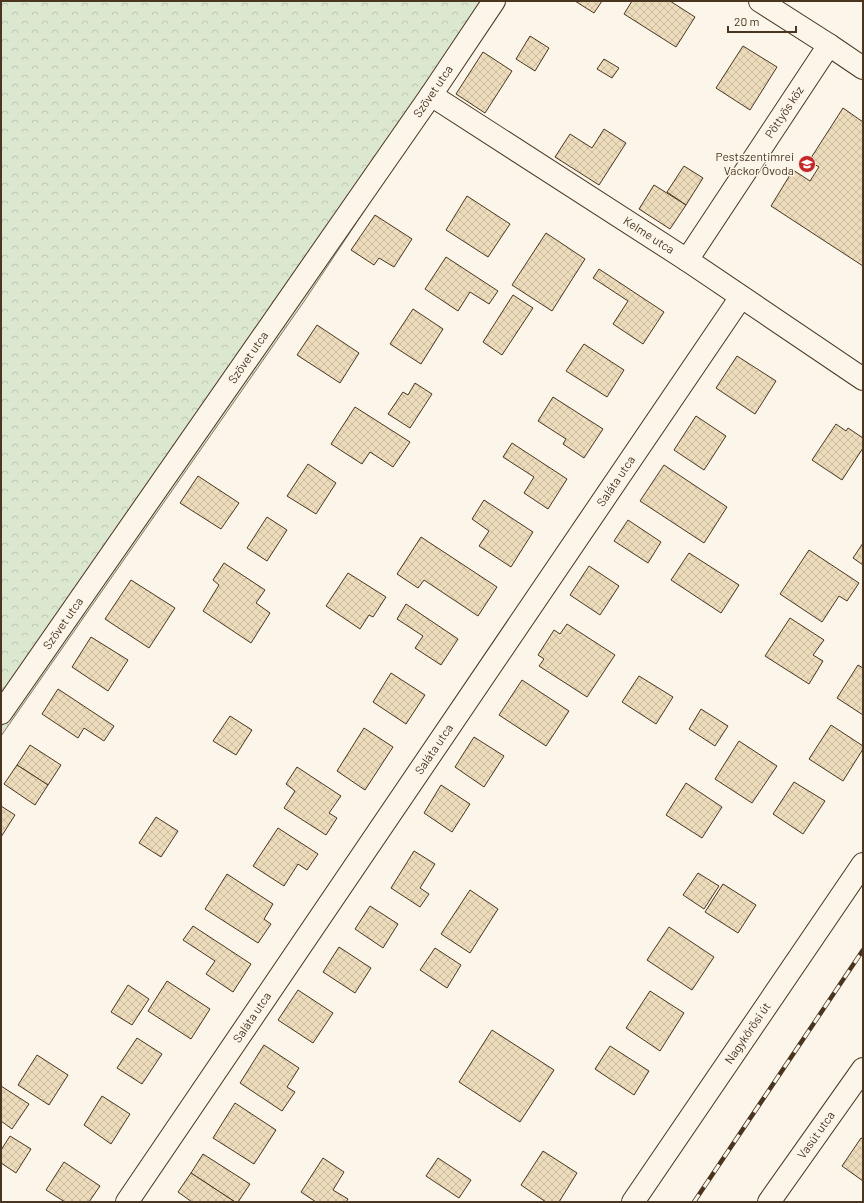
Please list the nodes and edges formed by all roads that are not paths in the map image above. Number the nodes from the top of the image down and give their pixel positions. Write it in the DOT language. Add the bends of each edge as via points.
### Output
graph roads {
  1 [pos="494,1"];
  2 [pos="760,1"];
  3 [pos="829,45"];
  4 [pos="863,68"];
  5 [pos="431,95"];
  6 [pos="687,260"];
  7 [pos="741,298"];
  8 [pos="863,379"];
  9 [pos="1,713"];
  10 [pos="863,864"];
  11 [pos="863,1069"];
  12 [pos="127,1202"];
  13 [pos="633,1202"];
  14 [pos="769,1202"];
  1 -- 5 [label="street, Szövet utca"];
  2 -- 3 [label="street"];
  3 -- 4 [label="street"];
  3 -- 6 [label="street, Pöttyös köz"];
  5 -- 6 [label="street, Kelme utca"];
  5 -- 9 [label="street, Szövet utca"];
  6 -- 7 [label="street, Kelme utca"];
  7 -- 8 [label="street, Kelme utca"];
  7 -- 12 [label="street, Saláta utca"];
  10 -- 13 [label="street, Nagykőrösi út"];
  11 -- 14 [label="street, Vasút utca"];
}
